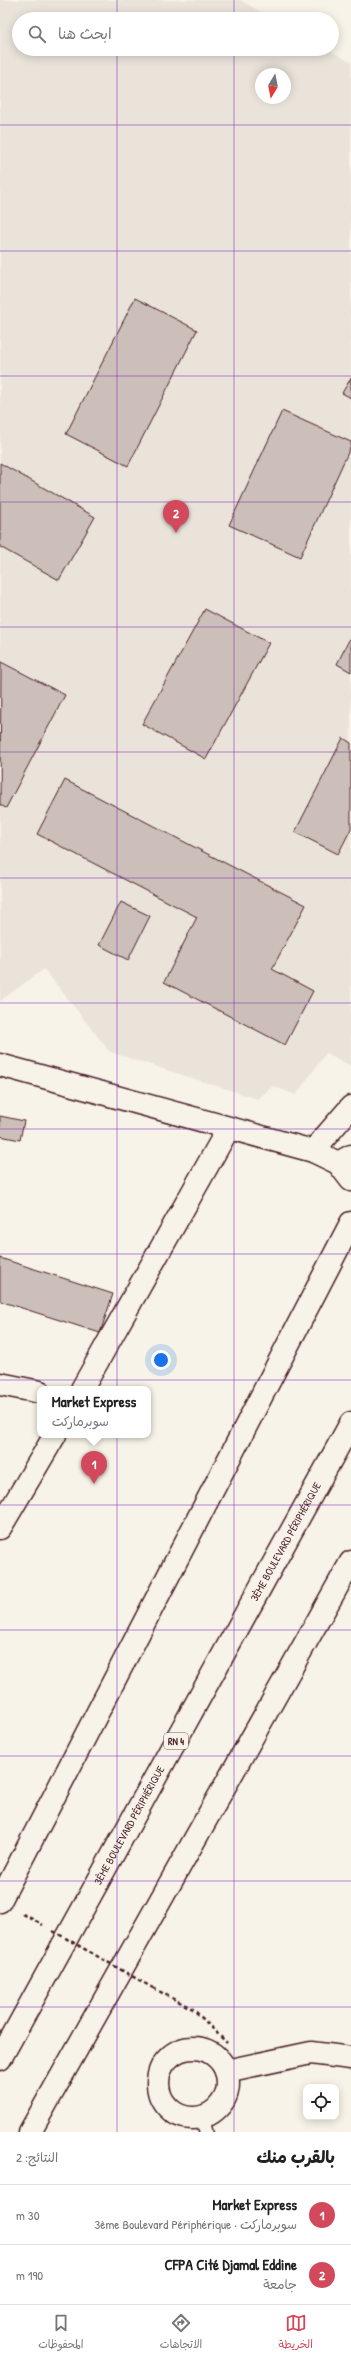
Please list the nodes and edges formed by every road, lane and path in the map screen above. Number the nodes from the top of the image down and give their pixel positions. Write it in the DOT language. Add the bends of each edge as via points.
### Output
graph roads {
  1 [pos="0,1065"];
  2 [pos="351,1107"];
  3 [pos="228,1128"];
  4 [pos="313,1150"];
  5 [pos="347,1166"];
  6 [pos="351,1223"];
  7 [pos="0,1384"];
  8 [pos="84,1386"];
  9 [pos="37,1391"];
  10 [pos="351,1423"];
  11 [pos="53,1438"];
  12 [pos="0,1528"];
  13 [pos="351,1562"];
  14 [pos="8,1906"];
  15 [pos="351,2058"];
  16 [pos="0,2059"];
  17 [pos="250,2066"];
  18 [pos="226,2071"];
  19 [pos="204,2125"];
  20 [pos="30,2132"];
  1 -- 3 [label="main road"];
  2 -- 4 [label="main road"];
  3 -- 4 [label="main road"];
  3 -- 8 [label="main road"];
  4 -- 5 [label="main road"];
  6 -- 14 [label="main road"];
  7 -- 9 [label="main road"];
  10 -- 16 [label="main road, 3ÈME BOULEVARD PÉRIPHÉRIQUE / RN 4"];
  11 -- 12 [label="main road"];
  13 -- 20 [label="main road"];
  14 -- 17 [label="path, bridge" via="193,2009"];
  15 -- 17 [label="main road" via="312,2053"];
  17 -- 18 [label="main road"];
  18 -- 19 [label="main road" via="226,2096"];
  18 -- 19 [label="main road" via="221,2060 202,2048 188,2047 176,2051 162,2064 157,2087 160,2098 168,2109 177,2115"];
}
